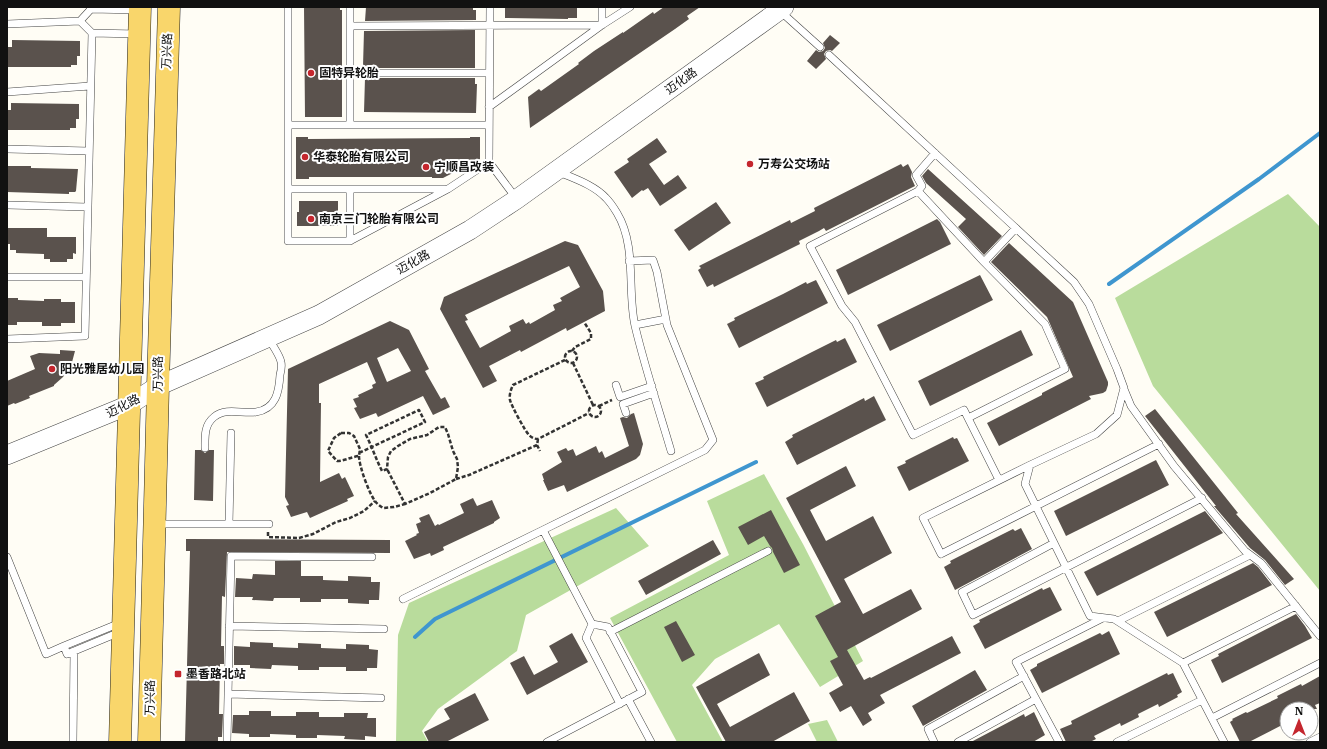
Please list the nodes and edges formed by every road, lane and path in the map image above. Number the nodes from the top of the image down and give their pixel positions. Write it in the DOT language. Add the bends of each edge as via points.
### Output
graph roads {
  1 [pos="168,7"];
  2 [pos="288,7"];
  3 [pos="350,7"];
  4 [pos="490,7"];
  5 [pos="602,7"];
  6 [pos="630,7"];
  7 [pos="91,8"];
  8 [pos="140,8"];
  9 [pos="782,9"];
  10 [pos="80,21"];
  11 [pos="7,24"];
  12 [pos="490,25"];
  13 [pos="602,25"];
  14 [pos="350,26"];
  15 [pos="92,33"];
  16 [pos="139,34"];
  17 [pos="820,47"];
  18 [pos="829,55"];
  19 [pos="350,73"];
  20 [pos="489,73"];
  21 [pos="90,86"];
  22 [pos="7,92"];
  23 [pos="489,107"];
  24 [pos="288,125"];
  25 [pos="350,125"];
  26 [pos="489,125"];
  27 [pos="7,149"];
  28 [pos="89,151"];
  29 [pos="935,154"];
  30 [pos="489,162"];
  31 [pos="557,171"];
  32 [pos="288,189"];
  33 [pos="350,189"];
  34 [pos="448,189"];
  35 [pos="918,191"];
  36 [pos="517,200"];
  37 [pos="7,205"];
  38 [pos="88,207"];
  39 [pos="1016,228"];
  40 [pos="350,241"];
  41 [pos="629,262"];
  42 [pos="984,262"];
  43 [pos="7,277"];
  44 [pos="86,277"];
  45 [pos="666,319"];
  46 [pos="584,322"];
  47 [pos="635,325"];
  48 [pos="268,338"];
  49 [pos="7,339"];
  50 [pos="572,351"];
  51 [pos="565,360"];
  52 [pos="574,363"];
  53 [pos="616,385"];
  54 [pos="158,386"];
  55 [pos="1124,388"];
  56 [pos="653,390"];
  57 [pos="622,400"];
  58 [pos="593,405"];
  59 [pos="129,406"];
  60 [pos="589,413"];
  61 [pos="626,413"];
  62 [pos="968,418"];
  63 [pos="230,433"];
  64 [pos="538,439"];
  65 [pos="1159,444"];
  66 [pos="537,445"];
  67 [pos="372,447"];
  68 [pos="205,448"];
  69 [pos="540,451"];
  70 [pos="671,451"];
  71 [pos="359,452"];
  72 [pos="7,455"];
  73 [pos="359,456"];
  74 [pos="1030,465"];
  75 [pos="387,469"];
  76 [pos="456,479"];
  77 [pos="999,480"];
  78 [pos="1202,498"];
  79 [pos="375,501"];
  80 [pos="405,504"];
  81 [pos="1036,507"];
  82 [pos="155,524"];
  83 [pos="229,524"];
  84 [pos="269,524"];
  85 [pos="543,530"];
  86 [pos="1054,543"];
  87 [pos="768,551"];
  88 [pos="1250,555"];
  89 [pos="7,557"];
  90 [pos="372,557"];
  91 [pos="1066,568"];
  92 [pos="403,599"];
  93 [pos="1296,606"];
  94 [pos="1103,618"];
  95 [pos="1118,621"];
  96 [pos="592,624"];
  97 [pos="124,626"];
  98 [pos="229,626"];
  99 [pos="384,629"];
  100 [pos="610,632"];
  101 [pos="1320,636"];
  102 [pos="64,646"];
  103 [pos="74,651"];
  104 [pos="1183,663"];
  105 [pos="1320,663"];
  106 [pos="1024,676"];
  107 [pos="228,694"];
  108 [pos="382,698"];
  109 [pos="628,699"];
  110 [pos="1036,699"];
  111 [pos="1202,700"];
  112 [pos="620,704"];
  113 [pos="1212,718"];
  114 [pos="1320,737"];
  115 [pos="72,742"];
  116 [pos="120,742"];
  117 [pos="149,742"];
  118 [pos="227,742"];
  119 [pos="547,742"];
  120 [pos="651,742"];
  121 [pos="934,742"];
  122 [pos="958,742"];
  123 [pos="1059,742"];
  124 [pos="1117,742"];
  125 [pos="1224,742"];
  126 [pos="1310,742"];
  1 -- 54 [label="main road, 万兴路"];
  2 -- 24 [label="lane"];
  3 -- 14 [label="lane"];
  4 -- 12 [label="lane"];
  5 -- 13 [label="lane"];
  6 -- 13 [label="lane"];
  7 -- 8 [label="lane"];
  7 -- 10 [label="lane"];
  8 -- 16 [label="main road"];
  9 -- 17 [label="lane"];
  9 -- 31 [label="street, 迈化路"];
  10 -- 11 [label="lane"];
  10 -- 15 [label="lane"];
  12 -- 13 [label="lane"];
  12 -- 14 [label="lane"];
  12 -- 20 [label="lane"];
  13 -- 23 [label="lane"];
  14 -- 19 [label="lane"];
  15 -- 16 [label="lane"];
  15 -- 21 [label="lane"];
  16 -- 59 [label="main road"];
  18 -- 29 [label="lane"];
  19 -- 20 [label="lane"];
  19 -- 25 [label="lane"];
  20 -- 23 [label="lane"];
  21 -- 22 [label="lane"];
  21 -- 28 [label="lane"];
  23 -- 26 [label="lane"];
  24 -- 25 [label="lane"];
  24 -- 32 [label="lane"];
  25 -- 26 [label="lane"];
  26 -- 30 [label="lane"];
  27 -- 28 [label="lane"];
  28 -- 38 [label="lane"];
  29 -- 35 [label="lane" via="916,175 922,186"];
  29 -- 39 [label="lane"];
  30 -- 34 [label="lane"];
  30 -- 36 [label="lane"];
  31 -- 36 [label="street, 迈化路"];
  31 -- 41 [label="lane" via="587,184 606,198 618,214 625,234"];
  32 -- 33 [label="lane"];
  32 -- 40 [label="lane" via="288,241"];
  33 -- 34 [label="lane"];
  33 -- 40 [label="lane"];
  34 -- 40 [label="lane"];
  35 -- 42 [label="lane"];
  35 -- 62 [label="lane" via="810,246 842,306 855,322 913,435 964,410"];
  36 -- 48 [label="street, 迈化路" via="470,230 319,315"];
  37 -- 38 [label="lane"];
  38 -- 44 [label="lane"];
  39 -- 42 [label="lane"];
  39 -- 55 [label="lane" via="1074,282 1085,298 1118,369"];
  41 -- 45 [label="lane" via="653,260"];
  41 -- 47 [label="lane"];
  42 -- 62 [label="lane" via="1045,324 1065,369"];
  43 -- 44 [label="lane"];
  44 -- 49 [label="lane" via="85,336"];
  45 -- 47 [label="lane"];
  45 -- 85 [label="lane" via="713,440 705,450"];
  46 -- 50 [label="path" via="591,333 591,339"];
  47 -- 56 [label="lane"];
  48 -- 54 [label="street, 迈化路"];
  48 -- 68 [label="lane" via="281,362 277,397 270,406 258,412 225,412 214,417 205,433"];
  50 -- 51 [label="path" via="566,353"];
  50 -- 52 [label="path" via="578,358"];
  51 -- 52 [label="path" via="570,364"];
  51 -- 64 [label="path" via="513,384 510,392 510,400 523,427 530,436"];
  52 -- 58 [label="path"];
  53 -- 57 [label="lane"];
  54 -- 59 [label="street, 迈化路"];
  54 -- 82 [label="main road, 万兴路"];
  55 -- 65 [label="lane" via="1131,406"];
  55 -- 74 [label="lane" via="1117,415 1096,434"];
  56 -- 57 [label="lane"];
  56 -- 70 [label="lane"];
  57 -- 61 [label="lane"];
  58 -- 60 [label="path"];
  58 -- 60 [label="path" via="601,408 600,415 594,417"];
  59 -- 72 [label="street, 迈化路"];
  59 -- 97 [label="main road"];
  60 -- 64 [label="path"];
  62 -- 77 [label="lane"];
  63 -- 83 [label="lane"];
  64 -- 66 [label="path"];
  65 -- 78 [label="lane"];
  65 -- 81 [label="lane"];
  66 -- 69 [label="path"];
  66 -- 76 [label="path"];
  67 -- 67 [label="path" via="425,422 419,410 366,435"];
  67 -- 71 [label="path"];
  67 -- 75 [label="path" via="382,471"];
  71 -- 73 [label="path"];
  71 -- 73 [label="path" via="354,436 349,433 341,433 334,438 328,451 337,461"];
  73 -- 79 [label="path" via="362,473"];
  74 -- 77 [label="lane"];
  74 -- 81 [label="lane" via="1025,484"];
  75 -- 76 [label="path" via="388,457 398,446 410,439 445,428 457,459"];
  75 -- 80 [label="path"];
  76 -- 80 [label="path"];
  77 -- 81 [label="lane" via="923,518 942,554"];
  78 -- 88 [label="lane"];
  78 -- 91 [label="lane"];
  79 -- 80 [label="path" via="383,508"];
  79 -- 84 [label="path" via="364,511 350,518 299,538 268,537"];
  81 -- 86 [label="lane"];
  82 -- 83 [label="lane"];
  82 -- 117 [label="main road, 万兴路"];
  83 -- 84 [label="lane"];
  85 -- 92 [label="lane"];
  85 -- 96 [label="lane"];
  86 -- 91 [label="lane"];
  86 -- 91 [label="lane" via="962,592 973,615"];
  87 -- 100 [label="lane"];
  88 -- 93 [label="lane" via="1261,563"];
  88 -- 95 [label="lane"];
  89 -- 102 [label="lane" via="46,654"];
  90 -- 98 [label="lane" via="230,556"];
  91 -- 94 [label="lane" via="1090,616"];
  93 -- 101 [label="lane"];
  93 -- 104 [label="lane"];
  94 -- 95 [label="lane"];
  94 -- 106 [label="lane" via="1016,662"];
  95 -- 104 [label="lane"];
  96 -- 100 [label="lane" via="608,627"];
  96 -- 112 [label="lane" via="586,638"];
  97 -- 102 [label="lane"];
  97 -- 103 [label="lane"];
  97 -- 116 [label="main road"];
  98 -- 99 [label="lane"];
  98 -- 107 [label="lane"];
  100 -- 109 [label="lane" via="642,692"];
  102 -- 103 [label="lane" via="68,654"];
  103 -- 115 [label="lane"];
  104 -- 111 [label="lane"];
  105 -- 113 [label="lane"];
  106 -- 110 [label="lane"];
  106 -- 121 [label="lane" via="928,729"];
  107 -- 108 [label="lane"];
  107 -- 118 [label="lane"];
  109 -- 112 [label="lane"];
  109 -- 120 [label="lane"];
  110 -- 122 [label="lane"];
  110 -- 123 [label="lane"];
  111 -- 113 [label="lane"];
  111 -- 124 [label="lane"];
  112 -- 119 [label="lane"];
  113 -- 125 [label="lane"];
  114 -- 126 [label="lane"];
}
